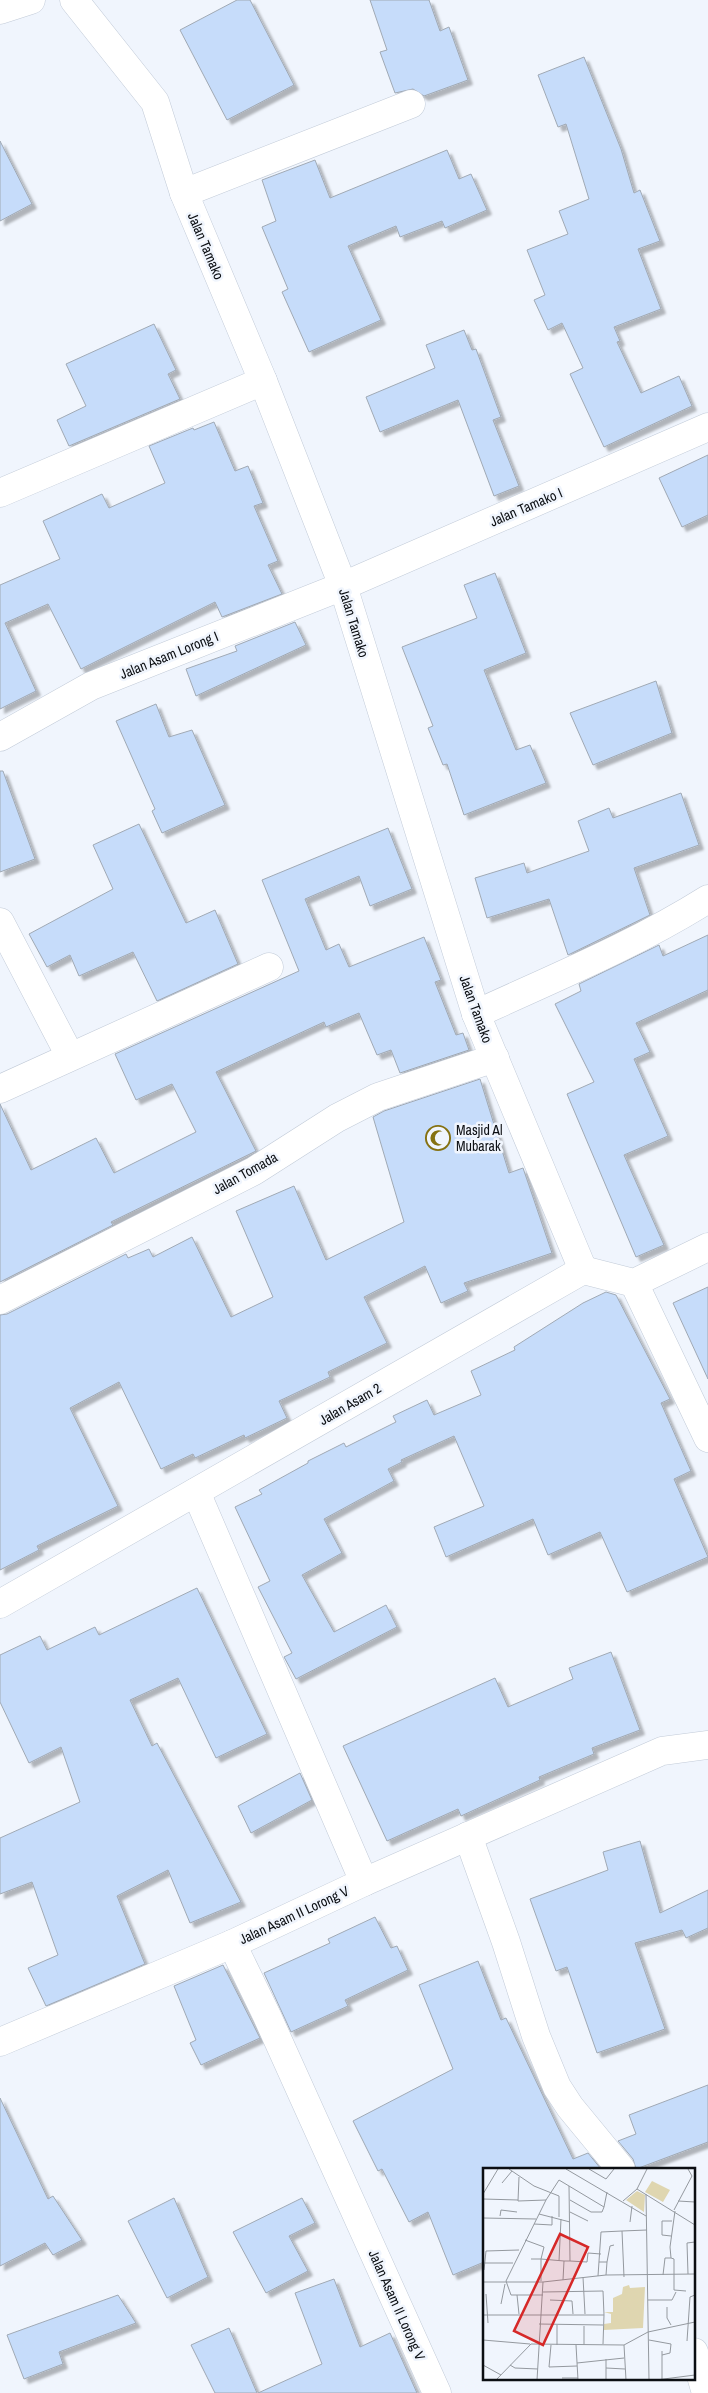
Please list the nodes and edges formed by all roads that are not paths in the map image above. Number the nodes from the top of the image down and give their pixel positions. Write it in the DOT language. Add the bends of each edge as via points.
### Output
graph roads {
  1 [pos="31,0"];
  2 [pos="74,0"];
  3 [pos="0,10"];
  4 [pos="412,104"];
  5 [pos="184,193"];
  6 [pos="263,381"];
  7 [pos="708,427"];
  8 [pos="0,493"];
  9 [pos="343,586"];
  10 [pos="0,736"];
  11 [pos="708,899"];
  12 [pos="0,922"];
  13 [pos="270,967"];
  14 [pos="476,1014"];
  15 [pos="70,1056"];
  16 [pos="495,1058"];
  17 [pos="0,1089"];
  18 [pos="708,1247"];
  19 [pos="583,1270"];
  20 [pos="634,1283"];
  21 [pos="0,1300"];
  22 [pos="708,1438"];
  23 [pos="196,1492"];
  24 [pos="0,1604"];
  25 [pos="708,1744"];
  26 [pos="468,1836"];
  27 [pos="364,1882"];
  28 [pos="232,1944"];
  29 [pos="0,2042"];
  30 [pos="620,2168"];
  31 [pos="696,2359"];
  32 [pos="436,2393"];
  33 [pos="706,2393"];
  1 -- 3 [label="street"];
  2 -- 5 [label="street, Jalan Tamako" via="155,102"];
  4 -- 5 [label="street"];
  5 -- 6 [label="street, Jalan Tamako"];
  6 -- 8 [label="street"];
  6 -- 9 [label="street, Jalan Tamako"];
  7 -- 9 [label="street, Jalan Tamako I"];
  9 -- 10 [label="street, Jalan Asam Lorong I" via="91,686"];
  9 -- 14 [label="street, Jalan Tamako"];
  11 -- 14 [label="street" via="607,954"];
  12 -- 15 [label="street"];
  13 -- 15 [label="street"];
  14 -- 16 [label="street, Jalan Tamako"];
  15 -- 17 [label="street"];
  16 -- 19 [label="street, Jalan Tamako"];
  16 -- 21 [label="street, Jalan Tomada" via="370,1101 337,1118 254,1172"];
  18 -- 20 [label="street"];
  19 -- 20 [label="street"];
  19 -- 23 [label="street, Jalan Asam 2"];
  20 -- 22 [label="street"];
  23 -- 24 [label="street, Jalan Asam 2"];
  23 -- 27 [label="street, Jalan Asam II Lorong V"];
  25 -- 26 [label="street" via="662,1751"];
  26 -- 27 [label="street"];
  26 -- 30 [label="street" via="536,2036 557,2087"];
  27 -- 28 [label="street, Jalan Asam II Lorong V"];
  28 -- 29 [label="street"];
  28 -- 32 [label="street, Jalan Asam II Lorong V"];
  31 -- 33 [label="street"];
}
